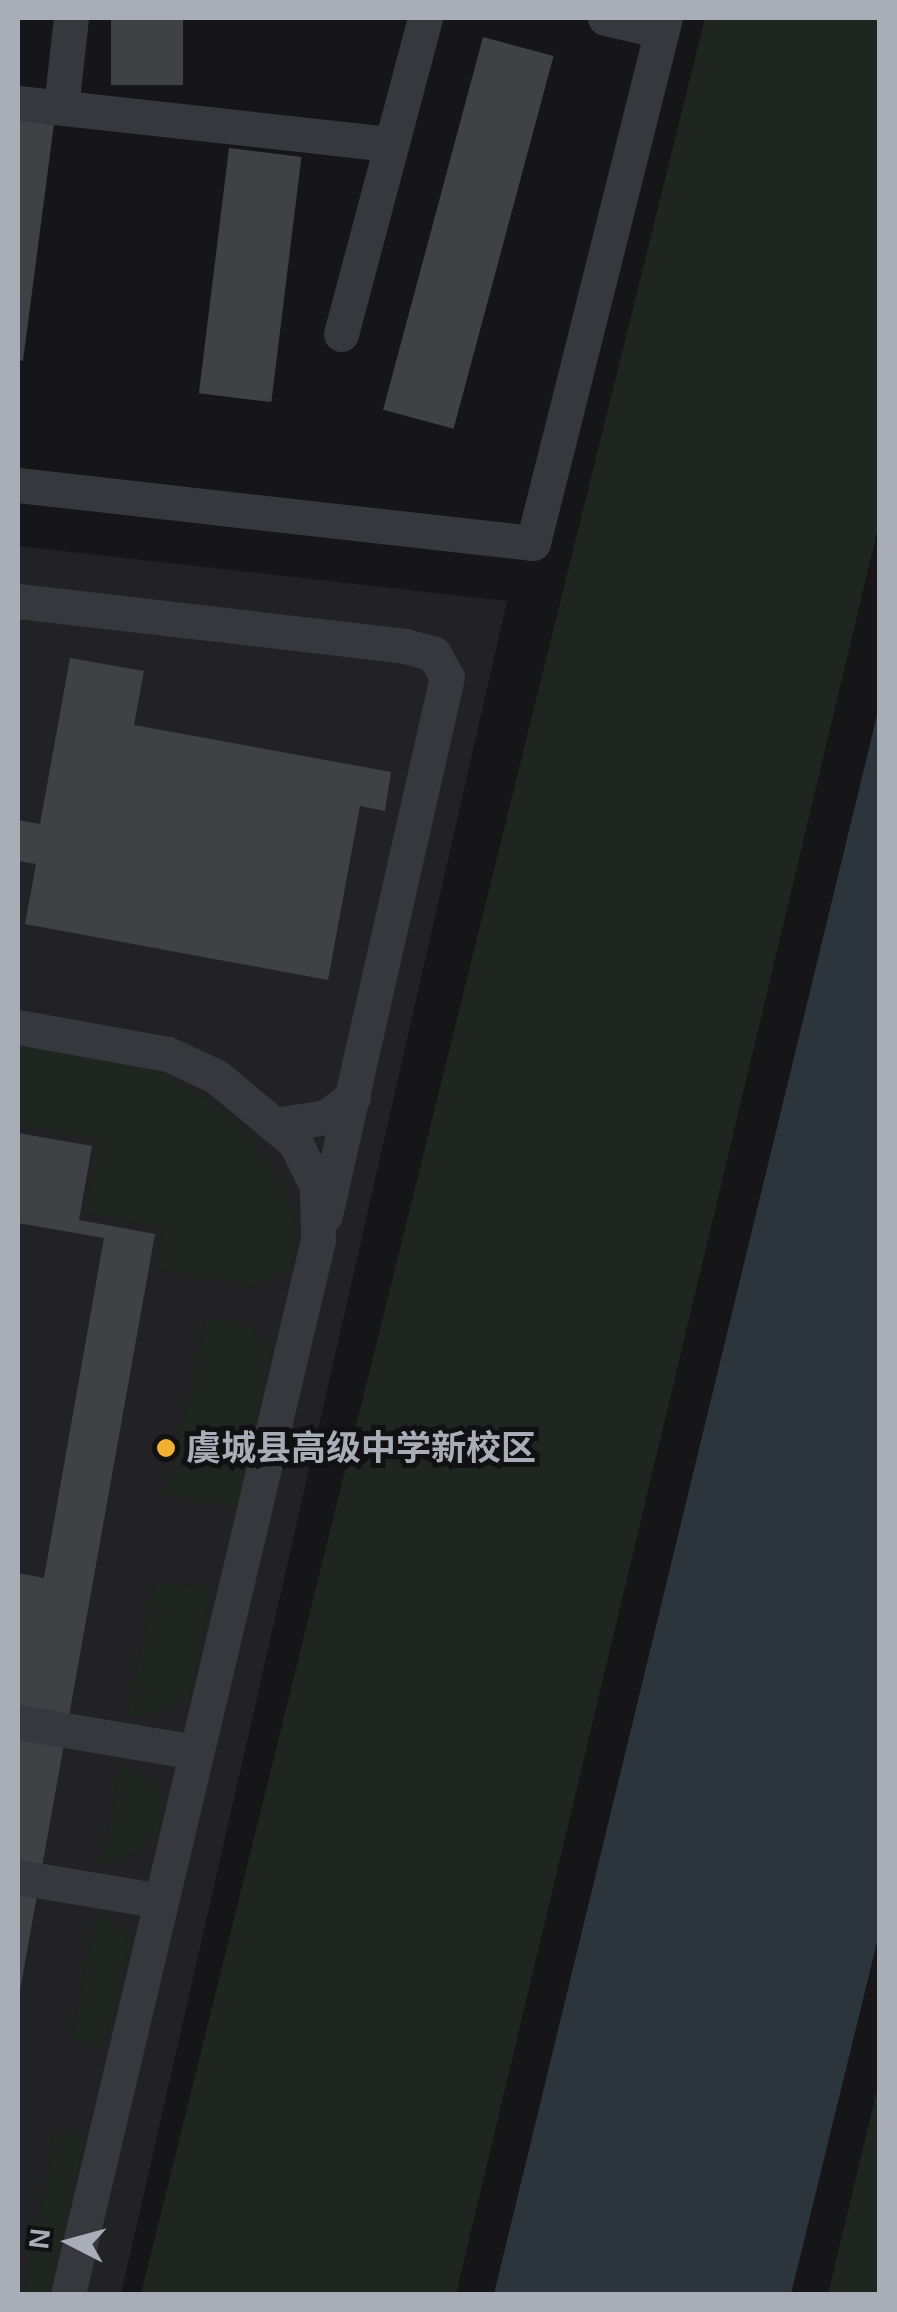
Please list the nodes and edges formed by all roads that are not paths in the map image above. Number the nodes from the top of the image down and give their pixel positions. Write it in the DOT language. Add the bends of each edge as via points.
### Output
graph roads {
  1 [pos="71,18"];
  2 [pos="425,18"];
  3 [pos="605,18"];
  4 [pos="664,24"];
  5 [pos="18,102"];
  6 [pos="61,107"];
  7 [pos="392,144"];
  8 [pos="341,334"];
  9 [pos="18,485"];
  10 [pos="18,606"];
  11 [pos="18,1027"];
  12 [pos="353,1097"];
  13 [pos="274,1125"];
  14 [pos="318,1240"];
  15 [pos="18,1722"];
  16 [pos="196,1752"];
  17 [pos="18,1878"];
  18 [pos="161,1900"];
  19 [pos="68,2294"];
  1 -- 6 [label="street"];
  2 -- 7 [label="street"];
  3 -- 4 [label="street"];
  4 -- 9 [label="street" via="533,543"];
  5 -- 6 [label="street"];
  6 -- 7 [label="street"];
  7 -- 8 [label="street"];
  10 -- 12 [label="street" via="434,654 448,676"];
  11 -- 13 [label="street" via="168,1054 217,1078"];
  12 -- 13 [label="street" via="326,1117"];
  12 -- 14 [label="street"];
  13 -- 14 [label="street" via="295,1142 317,1186"];
  14 -- 16 [label="street"];
  15 -- 16 [label="street"];
  16 -- 18 [label="street"];
  17 -- 18 [label="street"];
  18 -- 19 [label="street"];
}
